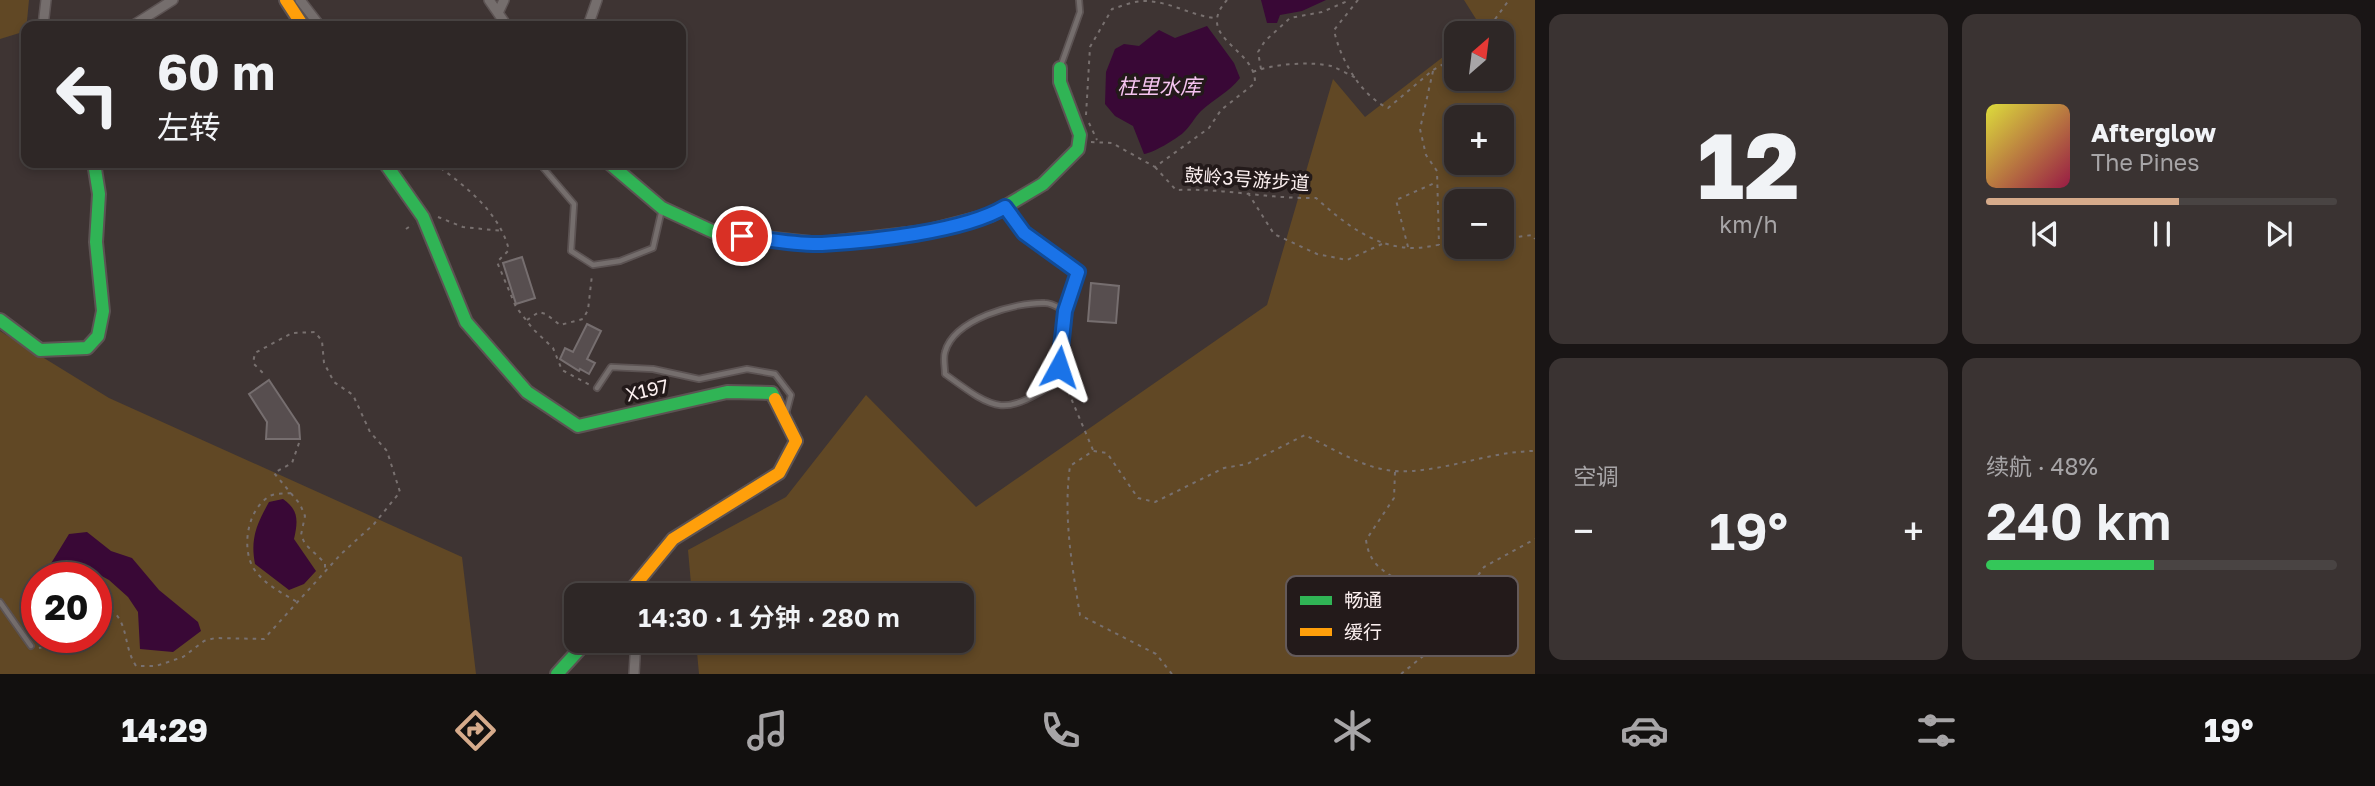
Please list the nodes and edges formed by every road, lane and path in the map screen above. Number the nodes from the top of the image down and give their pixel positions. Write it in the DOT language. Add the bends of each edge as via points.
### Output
graph roads {
  1 [pos="46,0"];
  2 [pos="173,0"];
  3 [pos="286,0"];
  4 [pos="489,0"];
  5 [pos="504,0"];
  6 [pos="597,0"];
  7 [pos="1079,0"];
  8 [pos="1227,0"];
  9 [pos="1350,0"];
  10 [pos="1358,0"];
  11 [pos="1509,0"];
  12 [pos="299,1"];
  13 [pos="498,13"];
  14 [pos="1216,18"];
  15 [pos="44,21"];
  16 [pos="140,21"];
  17 [pos="300,21"];
  18 [pos="316,21"];
  19 [pos="504,21"];
  20 [pos="590,21"];
  21 [pos="1494,21"];
  22 [pos="1444,64"];
  23 [pos="1060,68"];
  24 [pos="1261,69"];
  25 [pos="1433,70"];
  26 [pos="1252,73"];
  27 [pos="1356,78"];
  28 [pos="1097,141"];
  29 [pos="1079,143"];
  30 [pos="1155,167"];
  31 [pos="95,168"];
  32 [pos="389,168"];
  33 [pos="441,168"];
  34 [pos="543,168"];
  35 [pos="615,168"];
  36 [pos="1438,182"];
  37 [pos="1248,193"];
  38 [pos="1005,207"];
  39 [pos="662,208"];
  40 [pos="423,218"];
  41 [pos="405,229"];
  42 [pos="504,231"];
  43 [pos="1534,235"];
  44 [pos="1514,238"];
  45 [pos="1535,239"];
  46 [pos="1383,244"];
  47 [pos="1439,245"];
  48 [pos="1444,245"];
  49 [pos="1408,247"];
  50 [pos="593,265"];
  51 [pos="1065,311"];
  52 [pos="0,320"];
  53 [pos="526,320"];
  54 [pos="264,374"];
  55 [pos="1060,380"];
  56 [pos="597,388"];
  57 [pos="785,419"];
  58 [pos="299,443"];
  59 [pos="1093,451"];
  60 [pos="1535,451"];
  61 [pos="1395,471"];
  62 [pos="292,493"];
  63 [pos="1535,539"];
  64 [pos="325,572"];
  65 [pos="1390,576"];
  66 [pos="1478,576"];
  67 [pos="638,583"];
  68 [pos="0,602"];
  69 [pos="297,602"];
  70 [pos="112,612"];
  71 [pos="21,632"];
  72 [pos="576,653"];
  73 [pos="635,653"];
  74 [pos="1423,656"];
  75 [pos="557,674"];
  76 [pos="634,674"];
  77 [pos="1172,674"];
  78 [pos="1401,674"];
  1 -- 15 [label="street"];
  2 -- 16 [label="street"];
  3 -- 17 [label="street"];
  4 -- 13 [label="street"];
  5 -- 13 [label="street"];
  6 -- 20 [label="street"];
  7 -- 23 [label="lane" via="1080,12"];
  8 -- 14 [label="path"];
  9 -- 24 [label="path" via="1290,19 1258,52"];
  10 -- 27 [label="path" via="1334,30 1338,48"];
  11 -- 21 [label="path"];
  12 -- 18 [label="street"];
  13 -- 19 [label="street"];
  14 -- 26 [label="path" via="1216,29"];
  14 -- 28 [label="path" via="1143,1 1112,9 1090,47 1086,114"];
  22 -- 25 [label="path"];
  23 -- 29 [label="street"];
  24 -- 26 [label="path"];
  24 -- 27 [label="path" via="1321,65"];
  25 -- 27 [label="path" via="1388,108 1374,102"];
  25 -- 36 [label="path" via="1420,129"];
  26 -- 30 [label="path" via="1255,83 1221,110 1209,128"];
  28 -- 29 [label="path"];
  28 -- 30 [label="path" via="1112,143"];
  29 -- 38 [label="street" via="1043,184"];
  30 -- 37 [label="path, 鼓岭3号游步道" via="1176,190 1214,188"];
  31 -- 52 [label="street" via="103,311 99,336 87,348 40,350"];
  32 -- 40 [label="street, X197 / X197"];
  33 -- 42 [label="path" via="467,188"];
  34 -- 50 [label="lane" via="574,204 571,251"];
  35 -- 39 [label="street"];
  36 -- 47 [label="path"];
  36 -- 49 [label="path" via="1396,200"];
  37 -- 46 [label="path, 鼓岭3号游步道" via="1316,198 1348,226"];
  37 -- 46 [label="path" via="1274,234 1317,254 1347,260"];
  38 -- 39 [label="street" via="925,232 820,244 716,233"];
  38 -- 51 [label="lane" via="1024,233 1078,272"];
  39 -- 50 [label="lane" via="653,248 620,261"];
  40 -- 41 [label="path"];
  40 -- 42 [label="path" via="444,217 463,227"];
  40 -- 57 [label="street, X197 / X197" via="466,322 527,393 578,426 727,392 772,393"];
  42 -- 53 [label="path" via="509,250 497,262"];
  43 -- 44 [label="path"];
  43 -- 45 [label="path"];
  46 -- 49 [label="path, 鼓岭3号游步道"];
  47 -- 48 [label="path, 鼓岭3号游步道"];
  47 -- 49 [label="path, 鼓岭3号游步道"];
  50 -- 53 [label="path" via="583,319 560,325 539,312"];
  51 -- 55 [label="lane"];
  51 -- 55 [label="lane" via="1048,303 1000,309 975,320 945,351 945,374 987,405 1012,405"];
  53 -- 56 [label="path" via="553,348 562,370"];
  54 -- 64 [label="path" via="253,363 255,353 292,333 315,332 334,382 353,395 370,432 387,451 400,492"];
  55 -- 59 [label="path" via="1068,386"];
  56 -- 57 [label="lane" via="611,367 653,369 699,379 747,369 775,374 791,395"];
  57 -- 67 [label="street, X197 / X197" via="796,441 779,473 673,539"];
  58 -- 62 [label="path" via="294,461 274,472"];
  59 -- 61 [label="path" via="1107,453 1138,499 1155,502 1224,467 1247,464 1305,435 1361,462"];
  59 -- 77 [label="path" via="1070,466 1067,486 1067,523 1080,615 1156,654"];
  60 -- 61 [label="path" via="1510,451"];
  61 -- 65 [label="path" via="1394,498 1366,540 1368,557"];
  62 -- 64 [label="path" via="305,516 304,544 325,563"];
  62 -- 69 [label="path" via="271,495 258,507 248,534 247,556 270,586"];
  63 -- 66 [label="path" via="1484,567"];
  64 -- 69 [label="path"];
  68 -- 71 [label="lane"];
  69 -- 70 [label="path" via="264,639 215,638 156,666 136,666 129,655 127,629"];
  72 -- 75 [label="street"];
  73 -- 76 [label="street"];
  74 -- 78 [label="path"];
}
